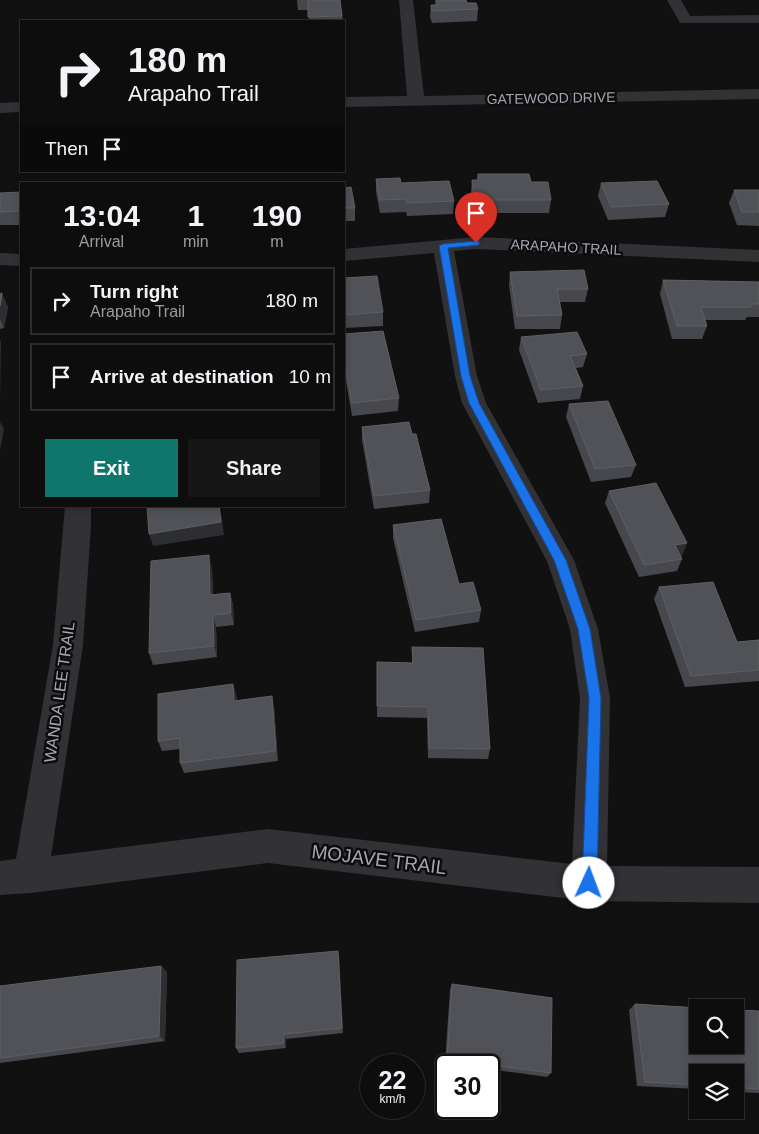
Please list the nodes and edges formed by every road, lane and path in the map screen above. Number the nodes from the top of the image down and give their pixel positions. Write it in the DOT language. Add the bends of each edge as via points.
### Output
graph roads {
  1 [pos="406,0"];
  2 [pos="675,2"];
  3 [pos="759,19"];
  4 [pos="759,94"];
  5 [pos="416,100"];
  6 [pos="345,102"];
  7 [pos="20,107"];
  8 [pos="0,108"];
  9 [pos="443,246"];
  10 [pos="345,255"];
  11 [pos="759,256"];
  12 [pos="0,259"];
  13 [pos="20,260"];
  14 [pos="78,507"];
  15 [pos="16,877"];
  16 [pos="589,883"];
  17 [pos="759,885"];
  1 -- 5 [label="street"];
  2 -- 3 [label="street" via="685,20"];
  4 -- 5 [label="street, GATEWOOD DRIVE"];
  5 -- 6 [label="street, GATEWOOD DRIVE"];
  7 -- 8 [label="street"];
  9 -- 10 [label="street, ARAPAHO TRAIL"];
  9 -- 11 [label="street, ARAPAHO TRAIL" via="476,243"];
  9 -- 16 [label="street" via="466,376 474,403 560,560 584,629 595,698"];
  12 -- 13 [label="street"];
  14 -- 15 [label="street, WANDA LEE TRAIL" via="68,645"];
  15 -- 16 [label="street, MOJAVE TRAIL" via="268,846"];
  16 -- 17 [label="street, MOJAVE TRAIL"];
}
